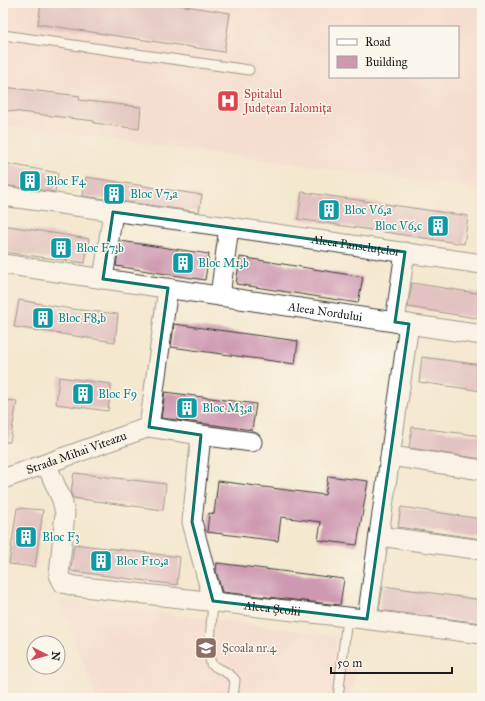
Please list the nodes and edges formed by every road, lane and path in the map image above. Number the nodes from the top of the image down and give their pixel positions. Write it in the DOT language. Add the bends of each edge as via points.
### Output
graph roads {
  1 [pos="3,35"];
  2 [pos="249,70"];
  3 [pos="3,196"];
  4 [pos="113,212"];
  5 [pos="228,227"];
  6 [pos="406,252"];
  7 [pos="3,264"];
  8 [pos="482,264"];
  9 [pos="103,279"];
  10 [pos="168,288"];
  11 [pos="220,296"];
  12 [pos="402,323"];
  13 [pos="482,335"];
  14 [pos="149,427"];
  15 [pos="201,435"];
  16 [pos="252,442"];
  17 [pos="391,456"];
  18 [pos="46,464"];
  19 [pos="482,470"];
  20 [pos="3,479"];
  21 [pos="379,536"];
  22 [pos="482,550"];
  23 [pos="213,601"];
  24 [pos="347,617"];
  25 [pos="367,619"];
  26 [pos="482,634"];
  27 [pos="233,698"];
  28 [pos="338,698"];
  1 -- 2 [label="lane"];
  3 -- 4 [label="street, Aleea Panseluțelor"];
  4 -- 5 [label="street, Aleea Panseluțelor"];
  4 -- 9 [label="street"];
  5 -- 6 [label="street, Aleea Panseluțelor"];
  5 -- 11 [label="street"];
  6 -- 8 [label="street, Aleea Panseluțelor"];
  6 -- 12 [label="street"];
  7 -- 9 [label="street, Aleea Nordului"];
  9 -- 10 [label="street, Aleea Nordului"];
  10 -- 11 [label="street, Aleea Nordului"];
  10 -- 14 [label="street"];
  11 -- 12 [label="street, Aleea Nordului"];
  12 -- 13 [label="street, Aleea Nordului"];
  12 -- 17 [label="street"];
  14 -- 15 [label="street"];
  14 -- 18 [label="street, Strada Mihai Viteazu"];
  15 -- 16 [label="street"];
  15 -- 23 [label="street" via="192,522"];
  17 -- 19 [label="street"];
  17 -- 21 [label="street"];
  18 -- 20 [label="street, Strada Mihai Viteazu"];
  18 -- 23 [label="street, Aleea Școlii" via="65,513 58,575 63,583"];
  21 -- 22 [label="street"];
  21 -- 25 [label="street"];
  23 -- 24 [label="street, Aleea Școlii"];
  23 -- 27 [label="lane" via="209,654 211,664 229,672 235,680"];
  24 -- 25 [label="street, Aleea Școlii"];
  24 -- 28 [label="lane"];
  25 -- 26 [label="street, Aleea Școlii"];
}
